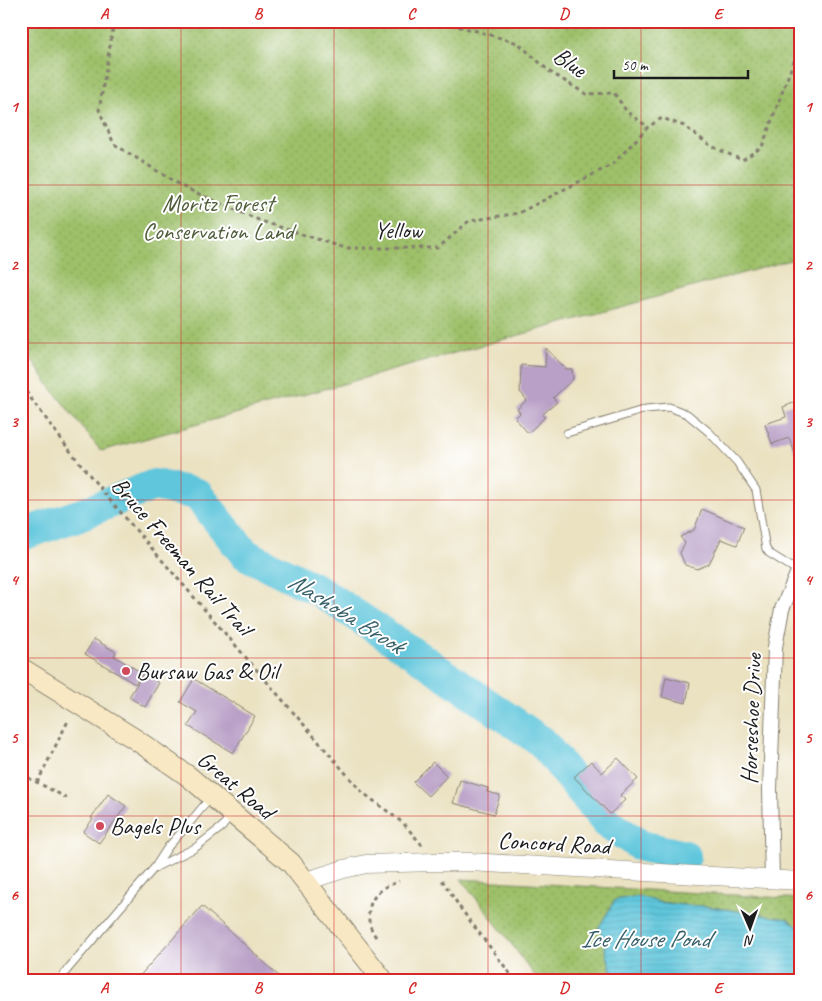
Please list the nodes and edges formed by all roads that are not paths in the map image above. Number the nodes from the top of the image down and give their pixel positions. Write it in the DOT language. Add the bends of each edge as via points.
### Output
graph roads {
  1 [pos="567,433"];
  2 [pos="799,568"];
  3 [pos="21,668"];
  4 [pos="212,796"];
  5 [pos="232,814"];
  6 [pos="155,867"];
  7 [pos="772,880"];
  8 [pos="306,881"];
  9 [pos="801,881"];
  10 [pos="61,980"];
  11 [pos="383,980"];
  1 -- 2 [label="lane" via="646,409 669,407 687,414 737,462 756,490 768,553"];
  2 -- 7 [label="street, Horseshoe Drive" via="782,609 775,647 770,789"];
  3 -- 4 [label="main road, Great Road" via="135,739"];
  4 -- 5 [label="main road, Great Road"];
  4 -- 6 [label="lane"];
  5 -- 6 [label="lane" via="222,827 195,848"];
  5 -- 8 [label="main road, Great Road" via="291,863"];
  6 -- 10 [label="lane"];
  7 -- 8 [label="street, Concord Road" via="434,862 366,864"];
  7 -- 9 [label="street, Concord Road"];
  8 -- 11 [label="main road, Great Road"];
}
